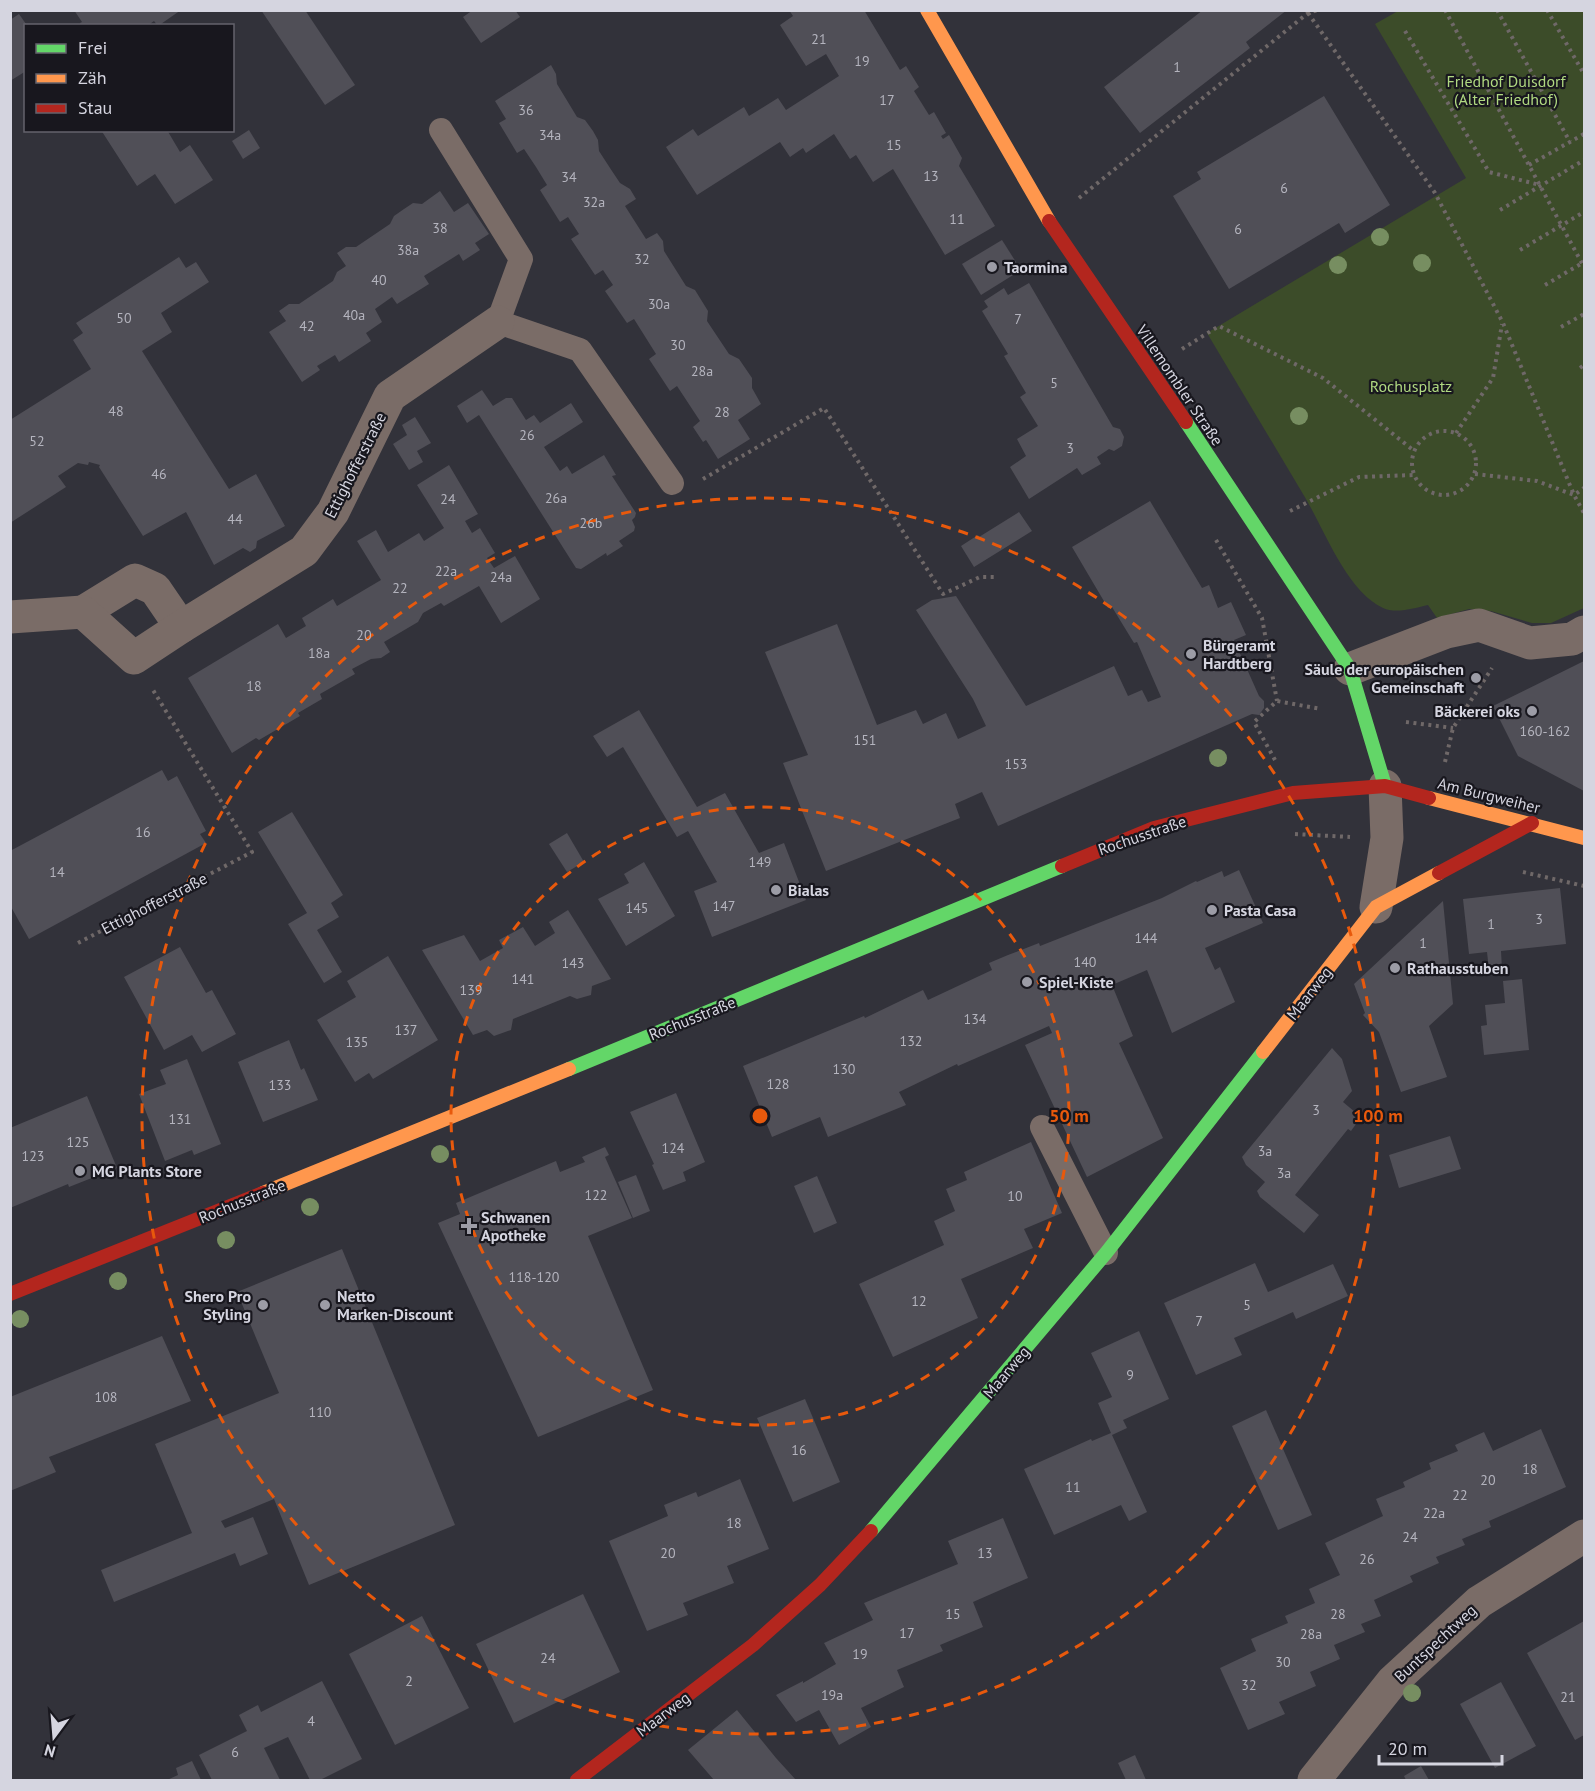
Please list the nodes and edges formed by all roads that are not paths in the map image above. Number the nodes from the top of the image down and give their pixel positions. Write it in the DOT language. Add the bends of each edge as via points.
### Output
graph roads {
  1 [pos="927,10"];
  2 [pos="441,130"];
  3 [pos="498,322"];
  4 [pos="672,483"];
  5 [pos="83,612"];
  6 [pos="10,617"];
  7 [pos="181,627"];
  8 [pos="1584,632"];
  9 [pos="1350,669"];
  10 [pos="1385,786"];
  11 [pos="1532,823"];
  12 [pos="1584,838"];
  13 [pos="1376,907"];
  14 [pos="1042,1127"];
  15 [pos="1106,1253"];
  16 [pos="10,1294"];
  17 [pos="1584,1536"];
  18 [pos="577,1780"];
  19 [pos="1314,1780"];
  1 -- 9 [label="street, Villemombler Straße" via="1050,222"];
  2 -- 3 [label="lane" via="521,259"];
  3 -- 4 [label="lane" via="580,351"];
  3 -- 7 [label="street, Ettighofferstraße" via="390,396 333,512 304,551"];
  5 -- 6 [label="street"];
  5 -- 7 [label="street, Ettighofferstraße" via="134,658"];
  5 -- 7 [label="street" via="135,580 155,589"];
  8 -- 9 [label="street" via="1572,639 1530,643 1479,625 1446,632"];
  9 -- 10 [label="street, Villemombler Straße"];
  10 -- 11 [label="street, Am Burgweiher"];
  10 -- 13 [label="street, Maarweg" via="1387,838"];
  10 -- 16 [label="street, Rochusstraße" via="1293,793 1154,828 357,1156"];
  11 -- 12 [label="street, Am Burgweiher"];
  11 -- 13 [label="street, Maarweg"];
  13 -- 15 [label="street, Maarweg"];
  14 -- 15 [label="lane"];
  15 -- 18 [label="street, Maarweg" via="876,1526 820,1585 753,1645"];
  17 -- 19 [label="street, Buntspechtweg" via="1479,1602 1392,1682"];
}
